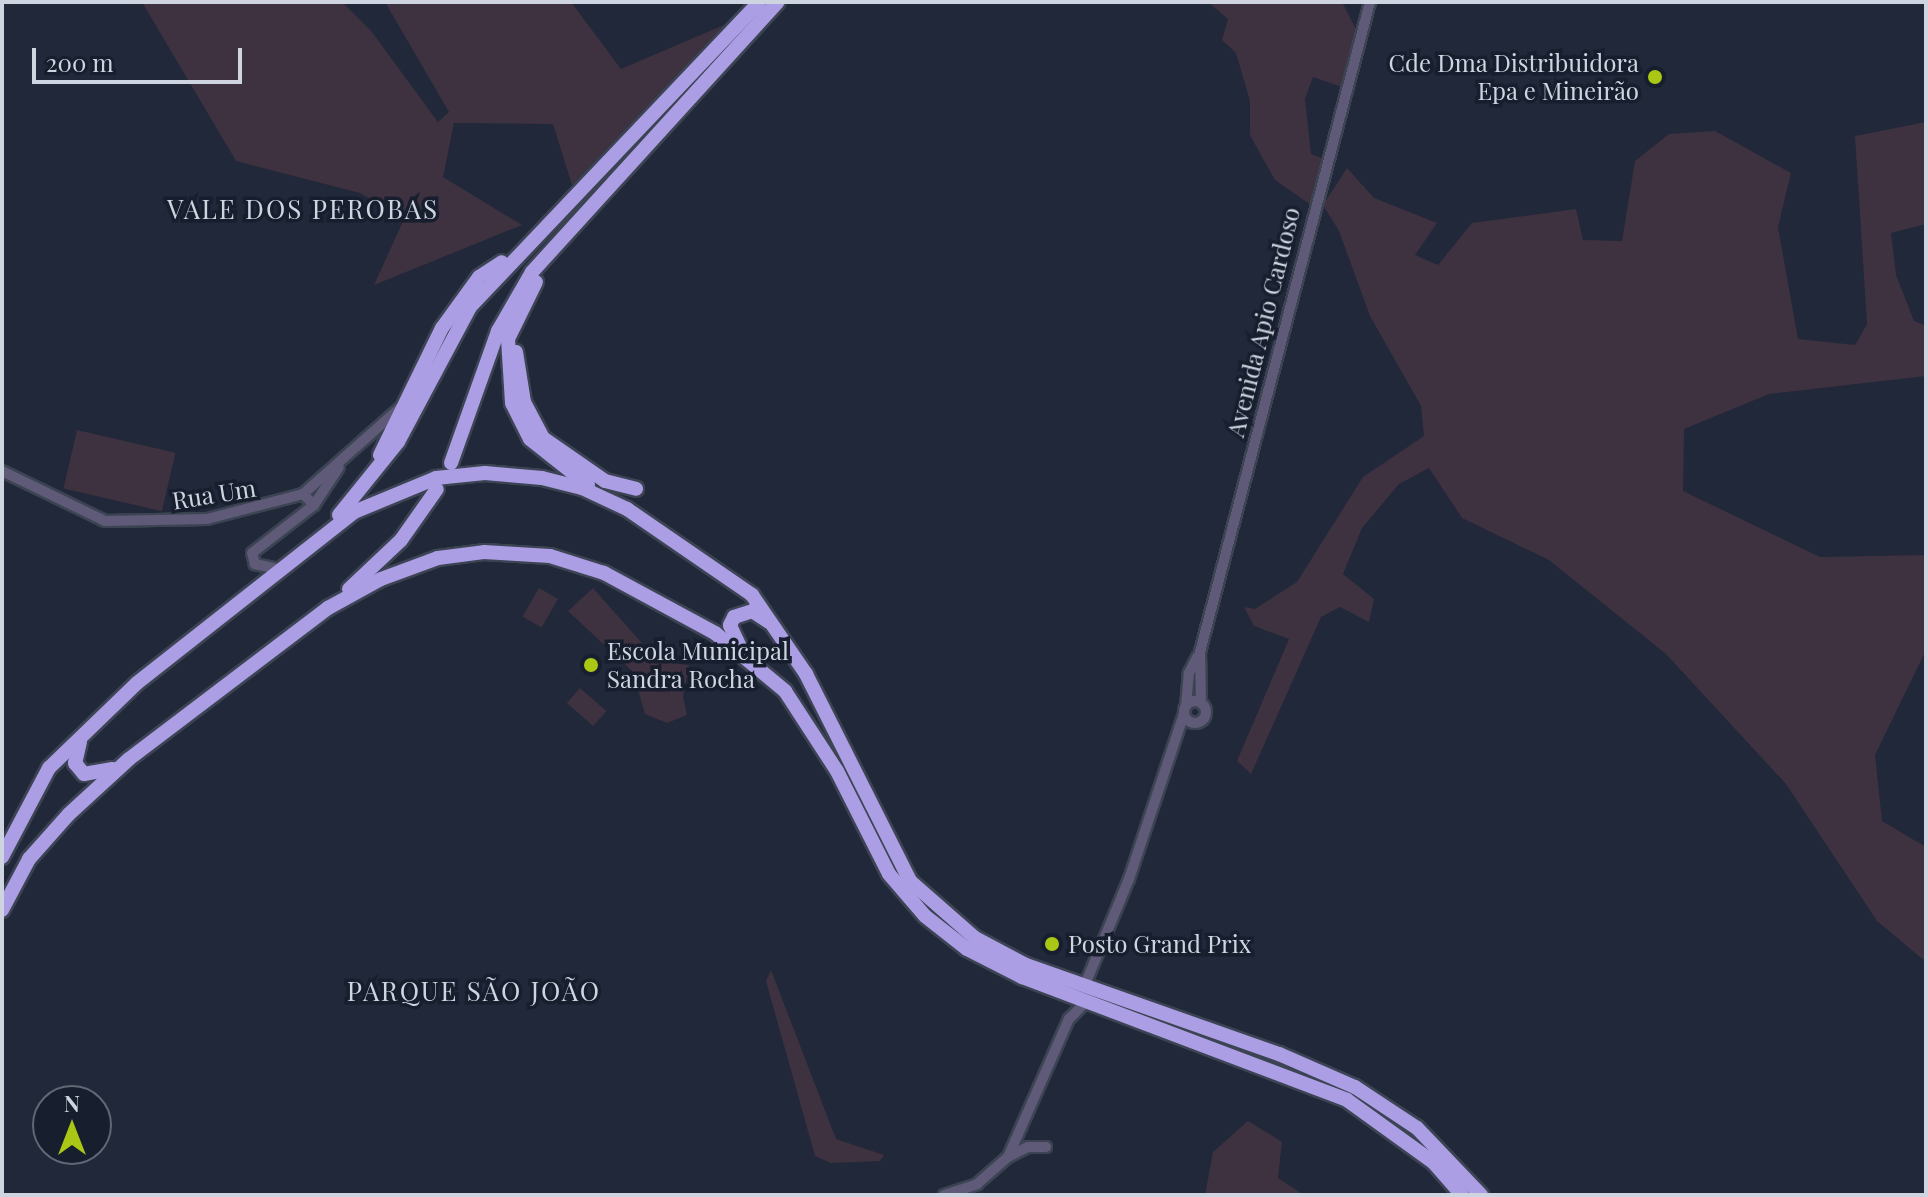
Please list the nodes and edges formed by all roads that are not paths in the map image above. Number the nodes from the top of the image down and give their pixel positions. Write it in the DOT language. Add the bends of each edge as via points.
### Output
graph roads {
  1 [pos="759,2"];
  2 [pos="778,2"];
  3 [pos="1370,2"];
  4 [pos="568,230"];
  5 [pos="516,255"];
  6 [pos="528,295"];
  7 [pos="404,405"];
  8 [pos="370,435"];
  9 [pos="386,442"];
  10 [pos="340,462"];
  11 [pos="451,463"];
  12 [pos="2,469"];
  13 [pos="365,488"];
  14 [pos="437,489"];
  15 [pos="636,489"];
  16 [pos="303,494"];
  17 [pos="604,497"];
  18 [pos="314,505"];
  19 [pos="315,540"];
  20 [pos="278,569"];
  21 [pos="328,608"];
  22 [pos="778,631"];
  23 [pos="1200,652"];
  24 [pos="751,659"];
  25 [pos="1201,703"];
  26 [pos="1185,710"];
  27 [pos="1197,723"];
  28 [pos="86,732"];
  29 [pos="1174,749"];
  30 [pos="129,759"];
  31 [pos="2,857"];
  32 [pos="2,910"];
  33 [pos="1069,994"];
  34 [pos="1086,994"];
  35 [pos="1069,1019"];
  36 [pos="1046,1147"];
  37 [pos="1008,1157"];
  38 [pos="944,1195"];
  39 [pos="1462,1195"];
  40 [pos="1481,1195"];
  1 -- 5 [label="highway" via="581,194"];
  2 -- 4 [label="highway"];
  3 -- 23 [label="street, Avenida Apio Cardoso"];
  4 -- 6 [label="highway"];
  4 -- 11 [label="highway" via="509,308"];
  5 -- 7 [label="highway" via="471,287 442,328"];
  5 -- 13 [label="highway" via="462,319 398,442"];
  6 -- 15 [label="highway" via="515,364 532,421 566,458 605,481"];
  6 -- 17 [label="highway" via="506,351 512,403 544,454"];
  7 -- 8 [label="street, Rua Um"];
  7 -- 9 [label="highway"];
  8 -- 9 [label="street"];
  8 -- 10 [label="street, Rua Um"];
  9 -- 13 [label="highway"];
  10 -- 16 [label="street, Rua Um"];
  10 -- 18 [label="street" via="333,483"];
  12 -- 16 [label="street, Rua Um" via="88,516 132,524 247,512"];
  13 -- 19 [label="highway"];
  14 -- 21 [label="highway" via="401,540"];
  16 -- 18 [label="street"];
  17 -- 19 [label="highway" via="542,478 436,478 383,495"];
  17 -- 22 [label="highway" via="719,568 752,595"];
  18 -- 20 [label="street" via="254,548 255,564"];
  19 -- 20 [label="highway"];
  20 -- 28 [label="highway" via="137,683"];
  21 -- 24 [label="highway" via="381,579 438,558 484,552 550,556 604,573 715,633"];
  21 -- 30 [label="highway"];
  22 -- 24 [label="highway" via="752,611 734,617 735,640"];
  22 -- 34 [label="highway" via="806,674 888,842 930,903 975,938"];
  23 -- 25 [label="street, Avenida Apio Cardoso"];
  23 -- 26 [label="street, Avenida Apio Cardoso" via="1189,673"];
  24 -- 33 [label="highway" via="807,721 889,874 925,916 967,949"];
  25 -- 26 [label="street"];
  25 -- 27 [label="street, Avenida Apio Cardoso" via="1206,714"];
  26 -- 27 [label="street"];
  26 -- 29 [label="street, Avenida Apio Cardoso"];
  27 -- 29 [label="street, Avenida Apio Cardoso"];
  28 -- 30 [label="highway" via="74,752 84,774 104,774"];
  28 -- 31 [label="highway" via="49,768"];
  29 -- 34 [label="street, Avenida Apio Cardoso"];
  30 -- 32 [label="highway" via="46,838"];
  33 -- 34 [label="highway"];
  33 -- 35 [label="street"];
  34 -- 35 [label="street"];
  34 -- 39 [label="highway" via="1347,1100 1433,1162"];
  34 -- 40 [label="highway" via="1279,1054 1355,1087 1417,1128"];
  35 -- 37 [label="street"];
  36 -- 37 [label="street" via="1028,1147"];
  37 -- 38 [label="street" via="977,1184"];
}
